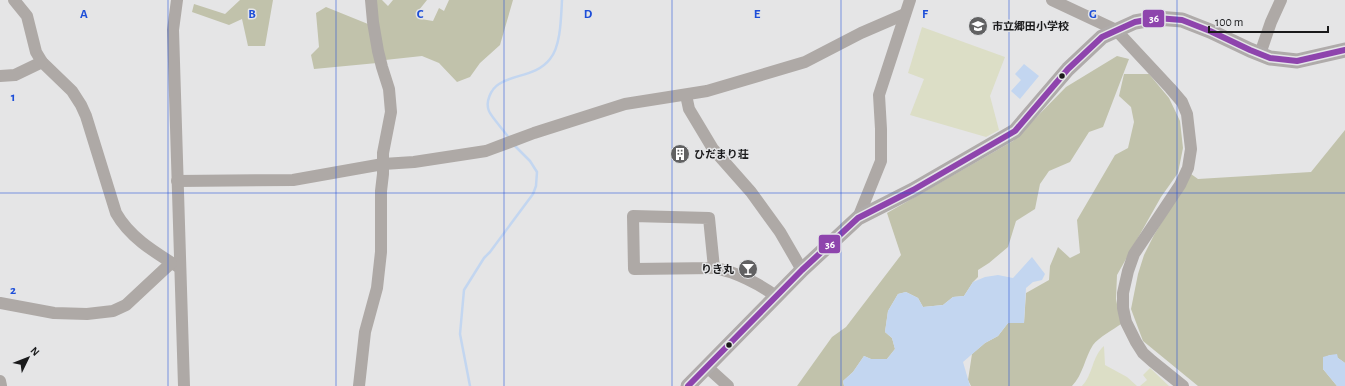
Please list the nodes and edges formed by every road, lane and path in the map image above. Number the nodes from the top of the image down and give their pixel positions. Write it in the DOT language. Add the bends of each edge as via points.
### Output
graph roads {
  1 [pos="14,0"];
  2 [pos="177,0"];
  3 [pos="371,0"];
  4 [pos="910,0"];
  5 [pos="1052,0"];
  6 [pos="1281,0"];
  7 [pos="905,14"];
  8 [pos="1116,30"];
  9 [pos="1345,50"];
  10 [pos="1260,54"];
  11 [pos="42,62"];
  12 [pos="0,76"];
  13 [pos="686,95"];
  14 [pos="383,164"];
  15 [pos="177,181"];
  16 [pos="858,218"];
  17 [pos="176,265"];
  18 [pos="714,268"];
  19 [pos="802,270"];
  20 [pos="777,297"];
  21 [pos="0,303"];
  22 [pos="707,367"];
  23 [pos="0,381"];
  24 [pos="2,386"];
  25 [pos="184,386"];
  26 [pos="359,386"];
  27 [pos="688,386"];
  28 [pos="728,386"];
  29 [pos="1183,386"];
  1 -- 11 [label="street" via="27,16 36,52"];
  2 -- 15 [label="street" via="173,30"];
  3 -- 14 [label="street" via="378,51 389,89 390,112"];
  4 -- 7 [label="street"];
  5 -- 8 [label="street"];
  6 -- 10 [label="street"];
  7 -- 13 [label="street" via="805,62"];
  7 -- 16 [label="street" via="879,95 881,161"];
  8 -- 10 [label="main road" via="1135,22 1157,18 1182,20"];
  8 -- 16 [label="main road" via="1102,37 1068,69 1015,131 913,190"];
  8 -- 29 [label="street" via="1182,102 1187,114 1191,149 1188,168 1180,185 1134,254 1123,292 1126,322 1136,342 1148,357"];
  9 -- 10 [label="main road" via="1297,61 1270,58"];
  11 -- 12 [label="street" via="15,75"];
  11 -- 17 [label="street" via="72,91 81,105 116,213 121,221 136,237"];
  13 -- 14 [label="street" via="625,104 486,151"];
  13 -- 19 [label="street" via="689,109 713,149 751,192 780,232"];
  14 -- 15 [label="street" via="293,180"];
  14 -- 26 [label="street" via="381,252 377,288 365,332"];
  15 -- 17 [label="street"];
  16 -- 19 [label="main road"];
  17 -- 21 [label="street" via="126,305 113,311 88,314 54,313"];
  17 -- 25 [label="street"];
  18 -- 18 [label="street" via="709,218 633,216 634,269"];
  18 -- 20 [label="street" via="727,270"];
  19 -- 20 [label="main road"];
  20 -- 22 [label="main road"];
  22 -- 27 [label="main road"];
  22 -- 28 [label="street"];
  23 -- 24 [label="street"];
}
